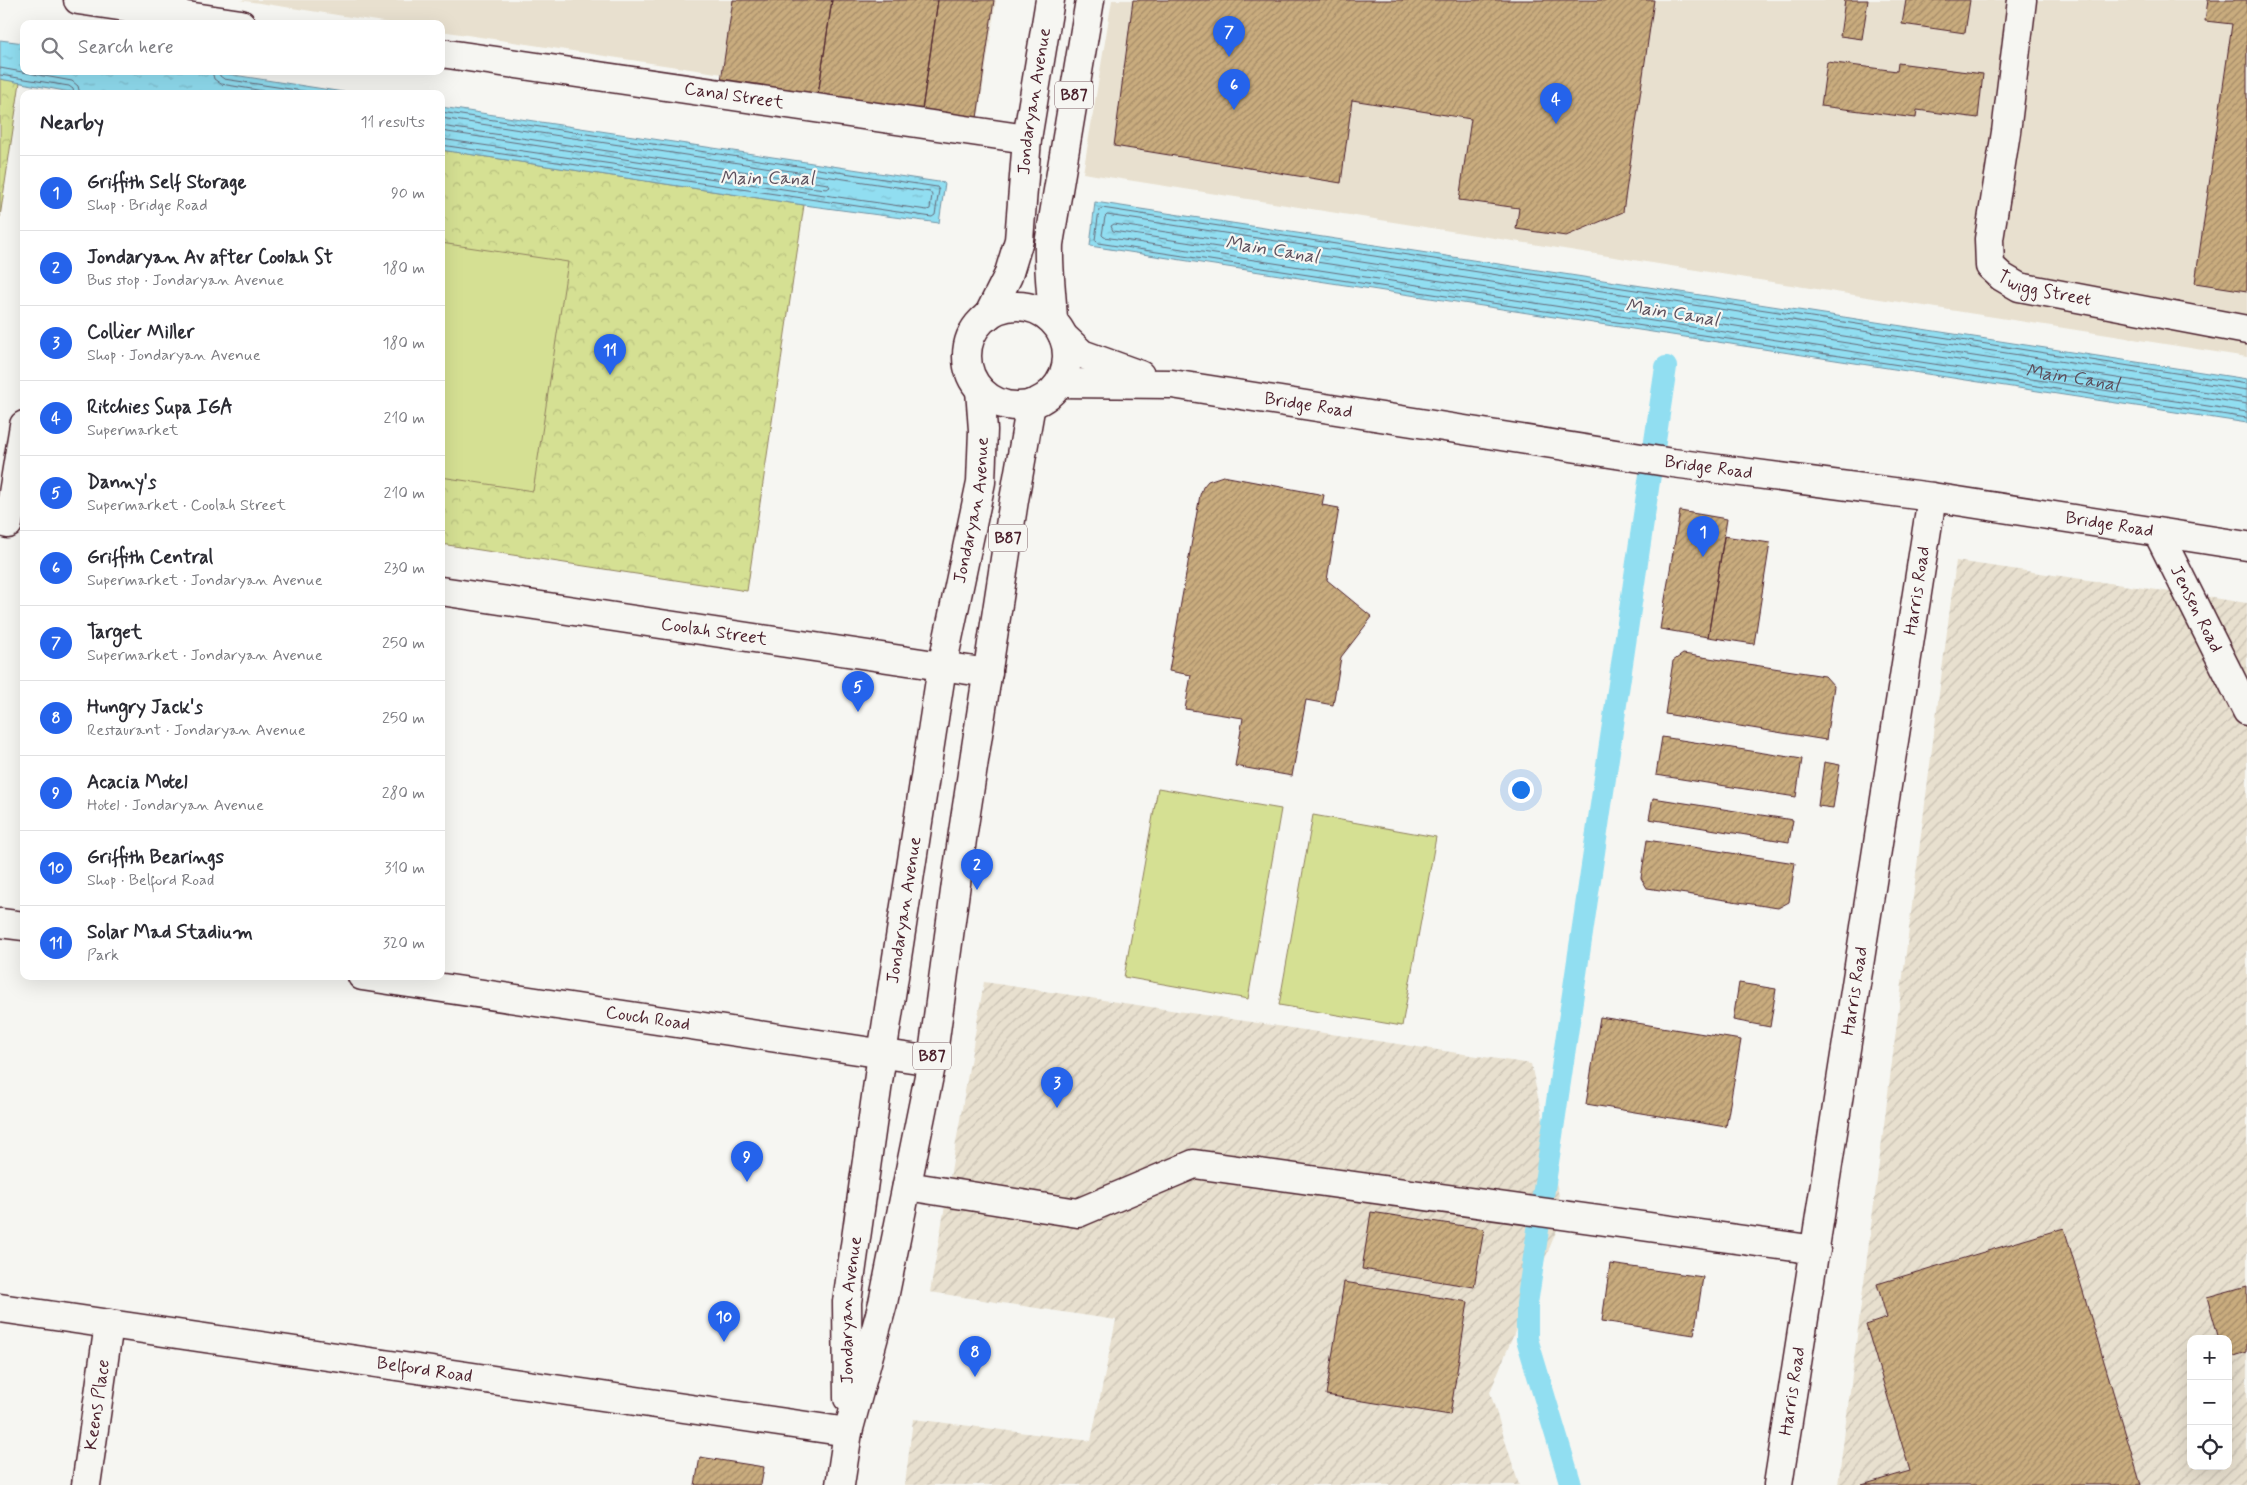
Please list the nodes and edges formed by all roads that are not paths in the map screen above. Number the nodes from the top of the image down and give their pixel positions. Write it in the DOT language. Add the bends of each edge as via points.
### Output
graph roads {
  1 [pos="78,0"];
  2 [pos="82,0"];
  3 [pos="1050,0"];
  4 [pos="1090,0"];
  5 [pos="2022,0"];
  6 [pos="214,20"];
  7 [pos="445,54"];
  8 [pos="1027,139"];
  9 [pos="988,316"];
  10 [pos="1058,328"];
  11 [pos="2247,330"];
  12 [pos="1060,383"];
  13 [pos="1172,384"];
  14 [pos="980,390"];
  15 [pos="1031,404"];
  16 [pos="20,454"];
  17 [pos="1932,497"];
  18 [pos="10,525"];
  19 [pos="2158,533"];
  20 [pos="2247,546"];
  21 [pos="445,591"];
  22 [pos="942,667"];
  23 [pos="988,673"];
  24 [pos="2247,712"];
  25 [pos="0,922"];
  26 [pos="20,925"];
  27 [pos="389,980"];
  28 [pos="882,1054"];
  29 [pos="932,1060"];
  30 [pos="907,1186"];
  31 [pos="1816,1250"];
  32 [pos="0,1308"];
  33 [pos="109,1324"];
  34 [pos="848,1432"];
  35 [pos="86,1485"];
  36 [pos="840,1485"];
  37 [pos="1778,1485"];
  1 -- 2 [label="street"];
  2 -- 6 [label="street"];
  3 -- 8 [label="street, Jondaryan Avenue / B87"];
  4 -- 10 [label="street, Jondaryan Avenue / B87" via="1049,244 1048,274"];
  5 -- 11 [label="street, Twigg Street" via="1989,239 1990,266 2019,287"];
  7 -- 8 [label="street, Canal Street"];
  8 -- 9 [label="street, Jondaryan Avenue / B87" via="1019,240 1008,276"];
  9 -- 10 [label="street" via="1015,306 1029,308 1042,313"];
  9 -- 14 [label="street, B87" via="976,328 969,343 967,360"];
  10 -- 12 [label="street, B87" via="1067,352 1066,368"];
  10 -- 13 [label="street, Bridge Road" via="1082,354"];
  12 -- 13 [label="street, Bridge Road"];
  12 -- 15 [label="street" via="1052,392"];
  13 -- 17 [label="street, Bridge Road" via="1673,463"];
  14 -- 15 [label="street" via="1004,404"];
  14 -- 22 [label="street, Jondaryan Avenue / B87" via="983,430 981,482"];
  15 -- 23 [label="street, Jondaryan Avenue / B87"];
  16 -- 18 [label="street"];
  17 -- 19 [label="street, Bridge Road"];
  17 -- 31 [label="street, Harris Road"];
  19 -- 20 [label="street, Bridge Road"];
  19 -- 24 [label="street, Jensen Road"];
  21 -- 22 [label="street, Coolah Street"];
  22 -- 23 [label="street, Coolah Street"];
  22 -- 28 [label="street, Jondaryan Avenue / B87"];
  23 -- 29 [label="street, Jondaryan Avenue / B87"];
  25 -- 26 [label="street"];
  27 -- 28 [label="street, Couch Road"];
  28 -- 29 [label="street, Couch Road"];
  28 -- 34 [label="street, Jondaryan Avenue / B87" via="847,1302"];
  29 -- 30 [label="street, Jondaryan Avenue / B87"];
  30 -- 31 [label="street" via="1078,1213 1194,1164"];
  30 -- 34 [label="street, Jondaryan Avenue / B87" via="883,1304"];
  31 -- 37 [label="street, Harris Road"];
  32 -- 33 [label="street, Belford Road"];
  33 -- 34 [label="street, Belford Road"];
  33 -- 35 [label="street, Keens Place"];
  34 -- 36 [label="street, Jondaryan Avenue / B87"];
}
